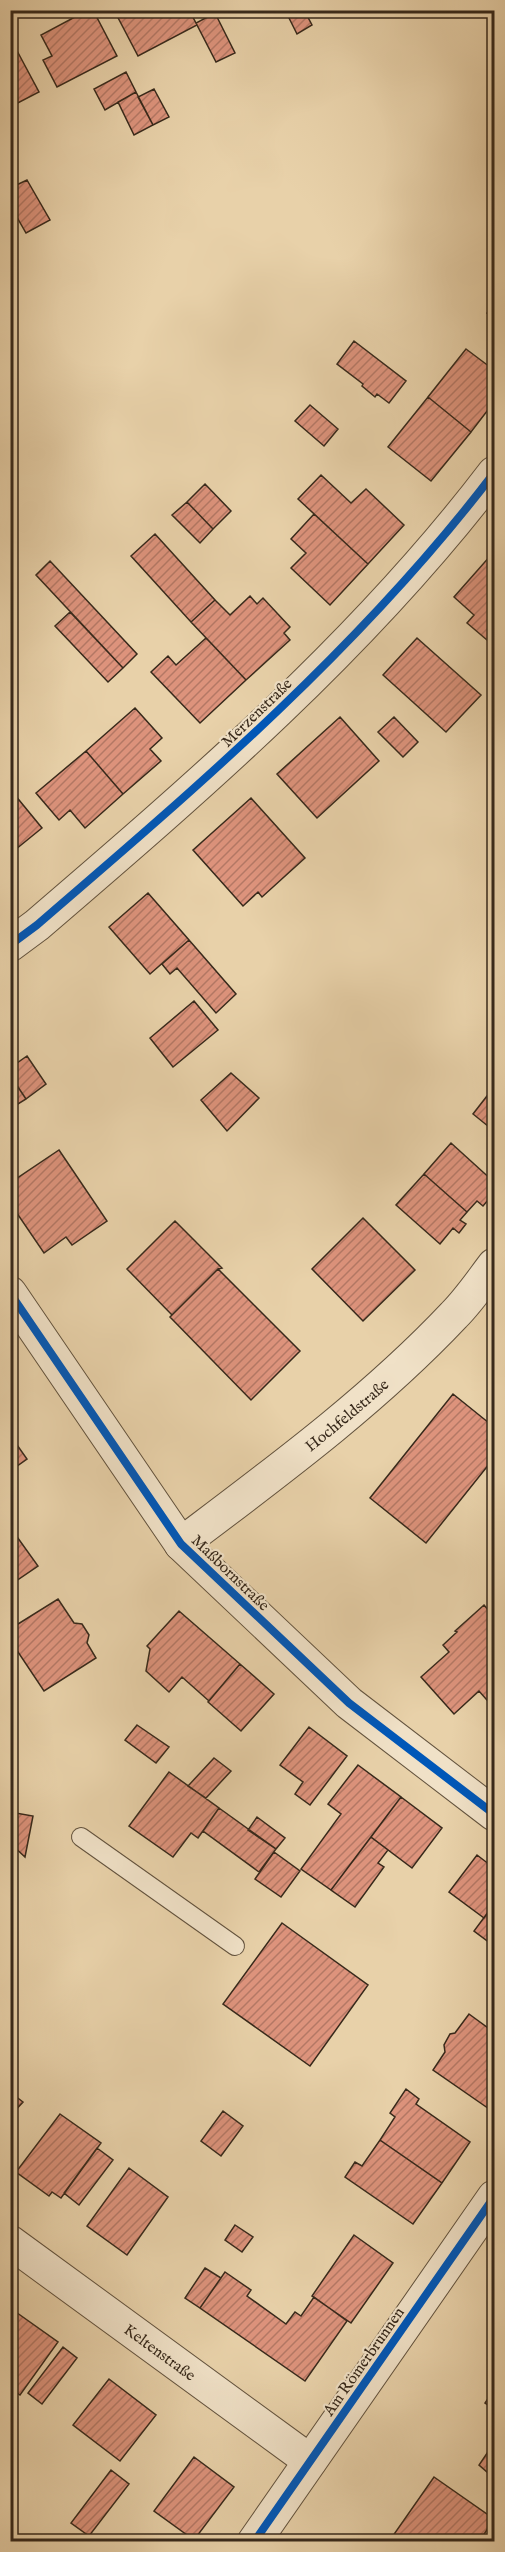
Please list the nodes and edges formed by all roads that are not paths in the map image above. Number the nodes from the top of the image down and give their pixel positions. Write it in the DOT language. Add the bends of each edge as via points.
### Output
graph roads {
  1 [pos="495,473"];
  2 [pos="10,945"];
  3 [pos="495,1265"];
  4 [pos="10,1293"];
  5 [pos="181,1544"];
  6 [pos="495,1814"];
  7 [pos="81,1837"];
  8 [pos="235,1946"];
  9 [pos="495,2197"];
  10 [pos="10,2242"];
  11 [pos="310,2462"];
  12 [pos="254,2541"];
  1 -- 2 [label="street, Merzenstraße" via="459,519 330,660 229,758"];
  3 -- 5 [label="street, Hochfeldstraße" via="455,1314 386,1381"];
  4 -- 5 [label="street, Maßbornstraße"];
  5 -- 6 [label="street, Maßbornstraße" via="350,1703"];
  7 -- 8 [label="lane"];
  9 -- 11 [label="street, Am Römerbrunnen"];
  10 -- 11 [label="street, Keltenstraße"];
  11 -- 12 [label="street, Am Römerbrunnen"];
}
